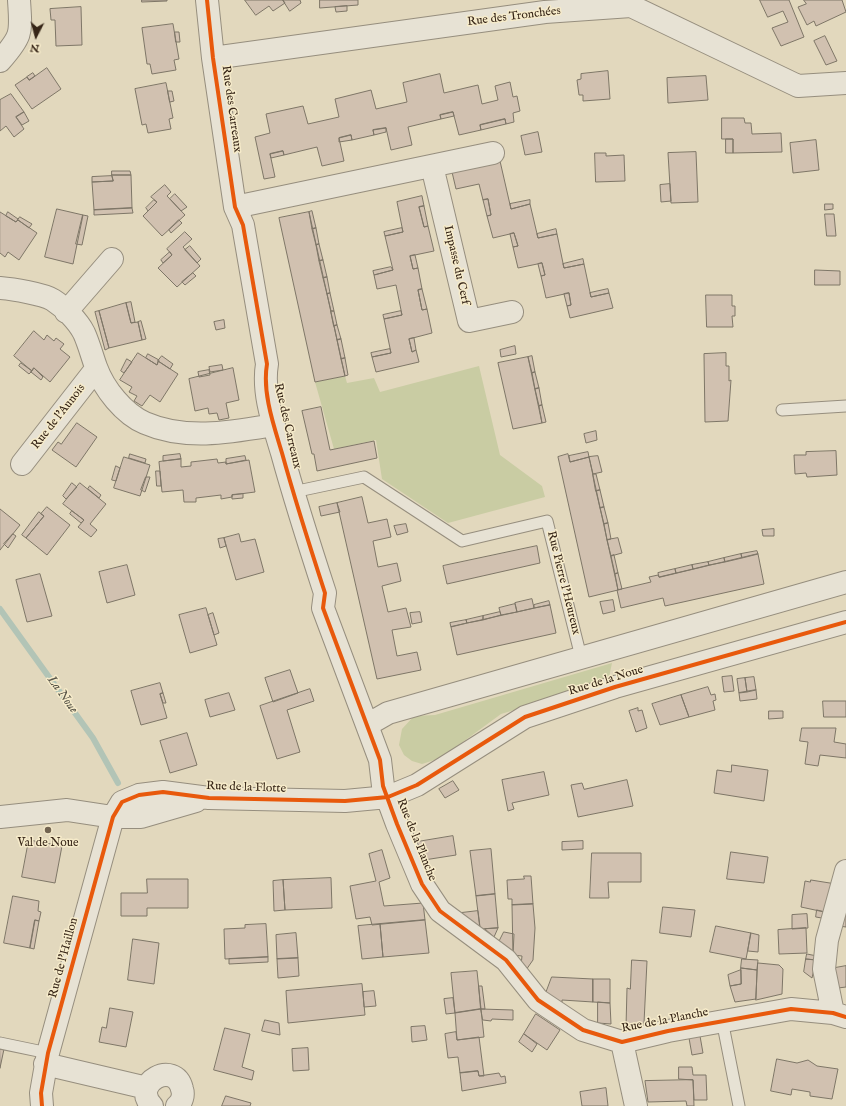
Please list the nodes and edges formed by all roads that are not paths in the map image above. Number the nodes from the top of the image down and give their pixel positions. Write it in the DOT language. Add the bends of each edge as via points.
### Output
graph roads {
  1 [pos="20,0"];
  2 [pos="207,0"];
  3 [pos="543,6"];
  4 [pos="213,58"];
  5 [pos="0,61"];
  6 [pos="846,83"];
  7 [pos="493,153"];
  8 [pos="432,166"];
  9 [pos="235,207"];
  10 [pos="112,259"];
  11 [pos="0,288"];
  12 [pos="66,312"];
  13 [pos="512,312"];
  14 [pos="96,369"];
  15 [pos="846,406"];
  16 [pos="782,410"];
  17 [pos="274,425"];
  18 [pos="22,464"];
  19 [pos="292,492"];
  20 [pos="846,582"];
  21 [pos="846,622"];
  22 [pos="581,657"];
  23 [pos="366,724"];
  24 [pos="388,797"];
  25 [pos="0,817"];
  26 [pos="113,817"];
  27 [pos="846,871"];
  28 [pos="840,1015"];
  29 [pos="722,1020"];
  30 [pos="622,1042"];
  31 [pos="0,1043"];
  32 [pos="47,1059"];
  33 [pos="149,1097"];
  34 [pos="42,1106"];
  35 [pos="177,1106"];
  36 [pos="636,1106"];
  37 [pos="739,1106"];
  1 -- 5 [label="street" via="20,32 14,45"];
  2 -- 4 [label="street, Rue des Carreaux"];
  3 -- 4 [label="street, Rue des Tronchées"];
  3 -- 6 [label="street, Rue des Tronchées" via="632,6 798,86"];
  4 -- 9 [label="street, Rue des Carreaux"];
  7 -- 8 [label="street"];
  8 -- 9 [label="street"];
  8 -- 13 [label="street, Impasse du Cerf" via="469,321"];
  9 -- 17 [label="street, Rue des Carreaux" via="243,225 268,364 265,377"];
  10 -- 12 [label="street"];
  11 -- 12 [label="street, Rue de l'Aunois" via="52,299"];
  12 -- 14 [label="street, Rue de l'Aunois" via="84,333"];
  14 -- 17 [label="street, Rue de l'Aunois" via="123,407 144,423 157,428 192,434 213,434"];
  14 -- 18 [label="street, Rue de l'Aunois"];
  15 -- 16 [label="lane"];
  17 -- 19 [label="street, Rue des Carreaux"];
  19 -- 22 [label="lane, Rue Pierre l'Heureux" via="364,477 462,541 547,521"];
  19 -- 23 [label="street, Rue des Carreaux" via="324,593 324,608"];
  20 -- 22 [label="street"];
  21 -- 24 [label="street, Rue de la Noue" via="615,687 525,717 417,785"];
  22 -- 23 [label="street" via="388,713"];
  23 -- 24 [label="street, Rue des Carreaux" via="380,760 383,786"];
  24 -- 26 [label="street, Rue de la Flotte" via="344,801 209,798 141,816"];
  24 -- 30 [label="street, Rue de la Planche" via="422,884 440,911 506,960 538,1000 583,1030"];
  25 -- 26 [label="street, Rue de la Flotte" via="67,810"];
  26 -- 32 [label="street, Rue de l'Haillon"];
  27 -- 28 [label="street" via="828,940 824,969"];
  28 -- 29 [label="street, Rue de la Planche" via="791,1009"];
  29 -- 30 [label="street, Rue de la Planche"];
  29 -- 37 [label="lane"];
  30 -- 36 [label="street"];
  31 -- 32 [label="lane"];
  32 -- 33 [label="street"];
  32 -- 34 [label="street, Rue de l'Haillon" via="41,1093"];
  33 -- 35 [label="street" via="155,1077 162,1075 176,1078 183,1090"];
}
